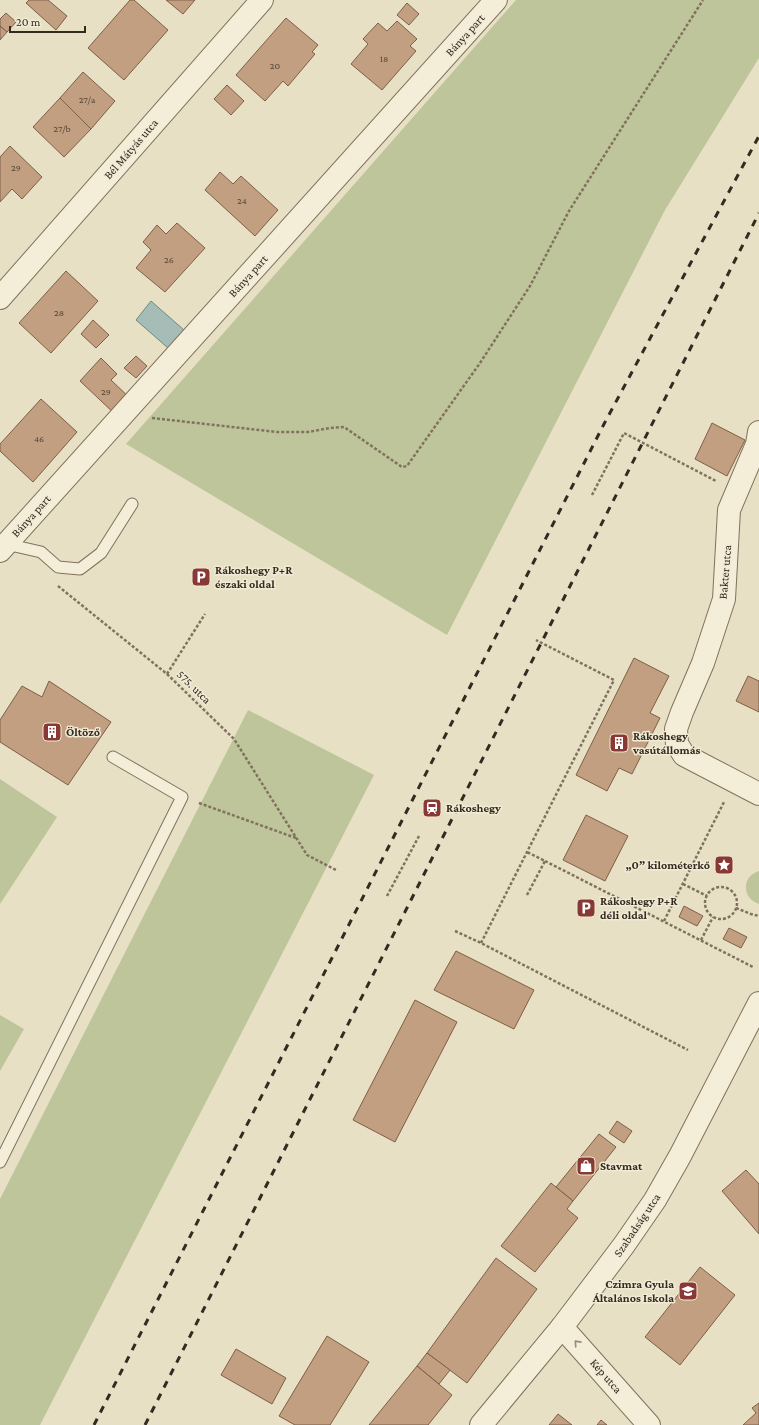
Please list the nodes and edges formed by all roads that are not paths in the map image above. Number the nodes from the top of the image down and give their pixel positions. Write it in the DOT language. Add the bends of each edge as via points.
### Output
graph roads {
  1 [pos="262,0"];
  2 [pos="496,0"];
  3 [pos="0,298"];
  4 [pos="759,432"];
  5 [pos="132,504"];
  6 [pos="2,544"];
  7 [pos="113,757"];
  8 [pos="759,794"];
  9 [pos="759,1003"];
  10 [pos="0,1162"];
  11 [pos="562,1327"];
  12 [pos="482,1425"];
  13 [pos="649,1425"];
  1 -- 3 [label="street, Bél Mátyás utca"];
  2 -- 6 [label="street, Bánya part" via="124,414"];
  4 -- 8 [label="street, Bakter utca" via="729,510 724,599 706,656 676,729 677,744 684,756"];
  5 -- 6 [label="lane" via="101,553 80,569 58,567 41,552"];
  7 -- 10 [label="lane" via="182,797"];
  9 -- 11 [label="street, Szabadság utca" via="655,1200"];
  11 -- 12 [label="street, Szabadság utca"];
  13 -- 11 [label="street, Kép utca, one-way"];
}
